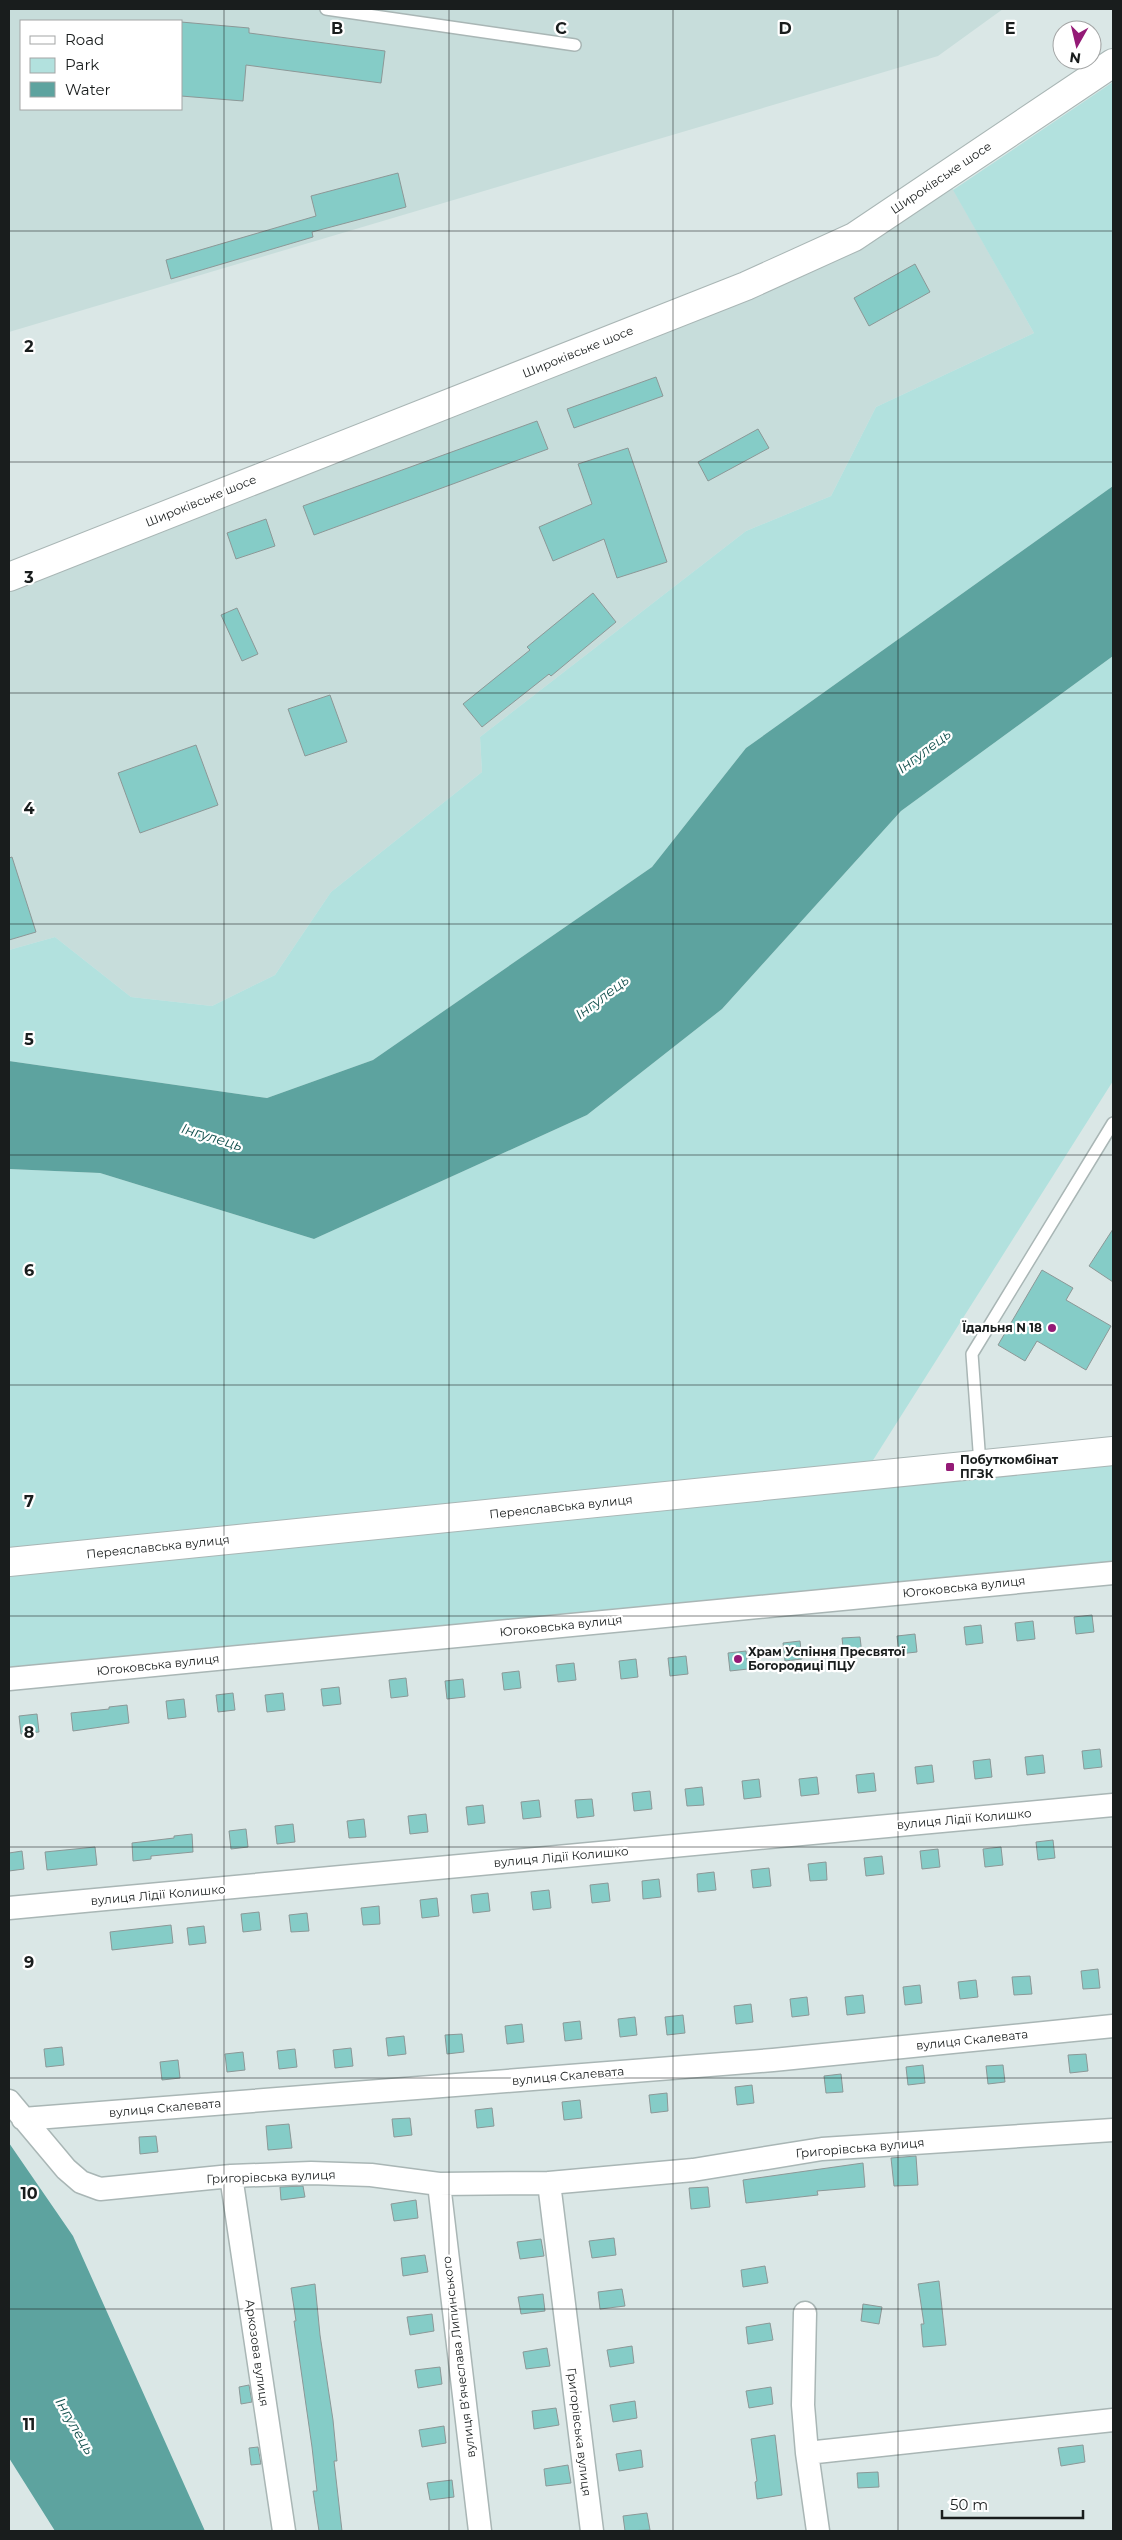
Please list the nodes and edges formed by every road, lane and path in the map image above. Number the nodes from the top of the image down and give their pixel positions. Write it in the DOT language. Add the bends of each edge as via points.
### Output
graph roads {
  1 [pos="326,9"];
  2 [pos="575,45"];
  3 [pos="1113,63"];
  4 [pos="9,577"];
  5 [pos="1113,1123"];
  6 [pos="1113,1451"];
  7 [pos="980,1464"];
  8 [pos="9,1562"];
  9 [pos="1113,1573"];
  10 [pos="9,1680"];
  11 [pos="1113,1805"];
  12 [pos="9,1908"];
  13 [pos="1113,2026"];
  14 [pos="9,2101"];
  15 [pos="23,2119"];
  16 [pos="1113,2130"];
  17 [pos="231,2176"];
  18 [pos="549,2183"];
  19 [pos="439,2184"];
  20 [pos="805,2313"];
  21 [pos="1113,2420"];
  22 [pos="807,2454"];
  23 [pos="284,2531"];
  24 [pos="480,2531"];
  25 [pos="592,2531"];
  26 [pos="818,2531"];
  1 -- 2 [label="lane"];
  3 -- 4 [label="main road, Широківське шосе" via="854,237 746,286"];
  5 -- 7 [label="lane" via="972,1354"];
  6 -- 7 [label="main road, Переяславська вулиця"];
  7 -- 8 [label="main road, Переяславська вулиця"];
  9 -- 10 [label="street, Югоковська вулиця"];
  11 -- 12 [label="street, вулиця Лідії Колишко"];
  13 -- 15 [label="street, вулиця Скалевата" via="773,2060"];
  14 -- 15 [label="street"];
  15 -- 17 [label="street, Григорівська вулиця" via="66,2169 81,2182 100,2189"];
  16 -- 18 [label="street, Григорівська вулиця" via="822,2149 693,2170"];
  17 -- 19 [label="street, Григорівська вулиця" via="371,2175"];
  17 -- 23 [label="street, Аркозова вулиця"];
  18 -- 19 [label="street, Григорівська вулиця"];
  18 -- 25 [label="street, Григорівська вулиця"];
  19 -- 24 [label="street, вулиця В’ячеслава Липинського"];
  20 -- 22 [label="street" via="803,2405"];
  21 -- 22 [label="street"];
  22 -- 26 [label="street"];
}
